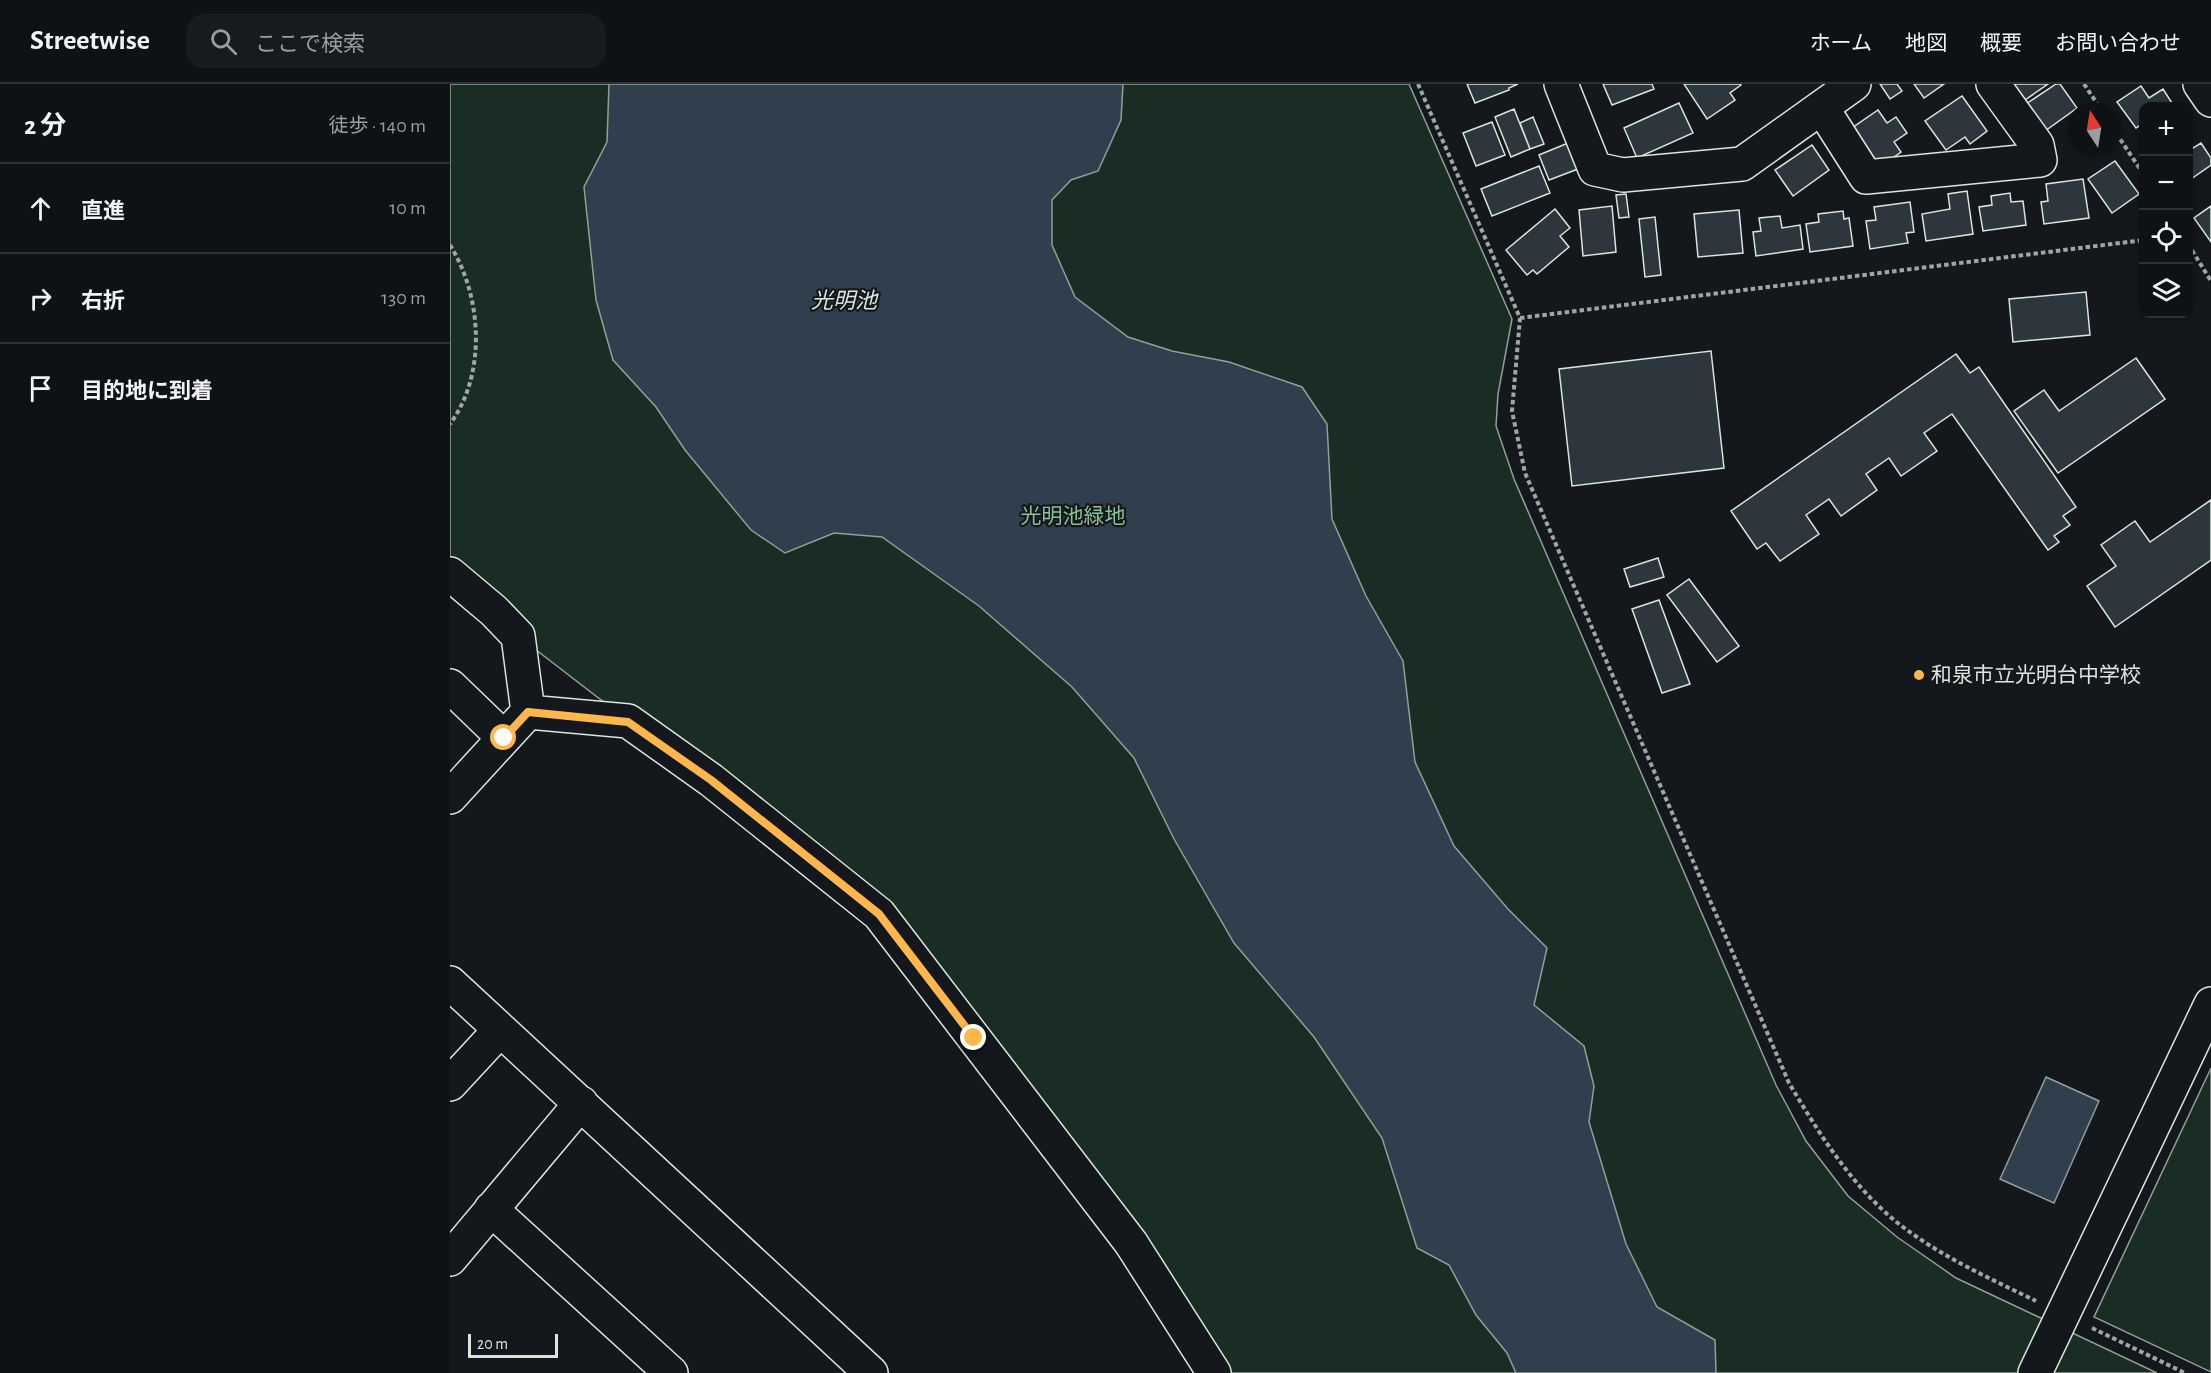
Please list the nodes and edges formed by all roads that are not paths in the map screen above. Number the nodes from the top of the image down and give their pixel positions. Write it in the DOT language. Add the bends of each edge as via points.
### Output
graph roads {
  1 [pos="1561,84"];
  2 [pos="1854,84"];
  3 [pos="1993,84"];
  4 [pos="2199,84"];
  5 [pos="2211,100"];
  6 [pos="1822,108"];
  7 [pos="450,574"];
  8 [pos="450,686"];
  9 [pos="528,712"];
  10 [pos="504,738"];
  11 [pos="450,797"];
  12 [pos="450,983"];
  13 [pos="2211,1004"];
  14 [pos="500,1030"];
  15 [pos="450,1084"];
  16 [pos="581,1103"];
  17 [pos="491,1209"];
  18 [pos="450,1259"];
  19 [pos="672,1373"];
  20 [pos="871,1373"];
  21 [pos="1214,1373"];
  22 [pos="2035,1373"];
  1 -- 6 [label="street" via="1595,168 1623,175 1742,164"];
  2 -- 6 [label="street"];
  3 -- 6 [label="street" via="2037,145 2040,160 1866,177"];
  4 -- 5 [label="street"];
  7 -- 9 [label="street" via="518,636"];
  8 -- 10 [label="street"];
  9 -- 10 [label="street"];
  9 -- 21 [label="street" via="628,722 711,780 879,914 1131,1243"];
  10 -- 11 [label="street"];
  12 -- 14 [label="street"];
  13 -- 22 [label="street"];
  14 -- 15 [label="street"];
  14 -- 16 [label="street"];
  16 -- 17 [label="street"];
  16 -- 20 [label="street"];
  17 -- 18 [label="street"];
  17 -- 19 [label="street"];
}
